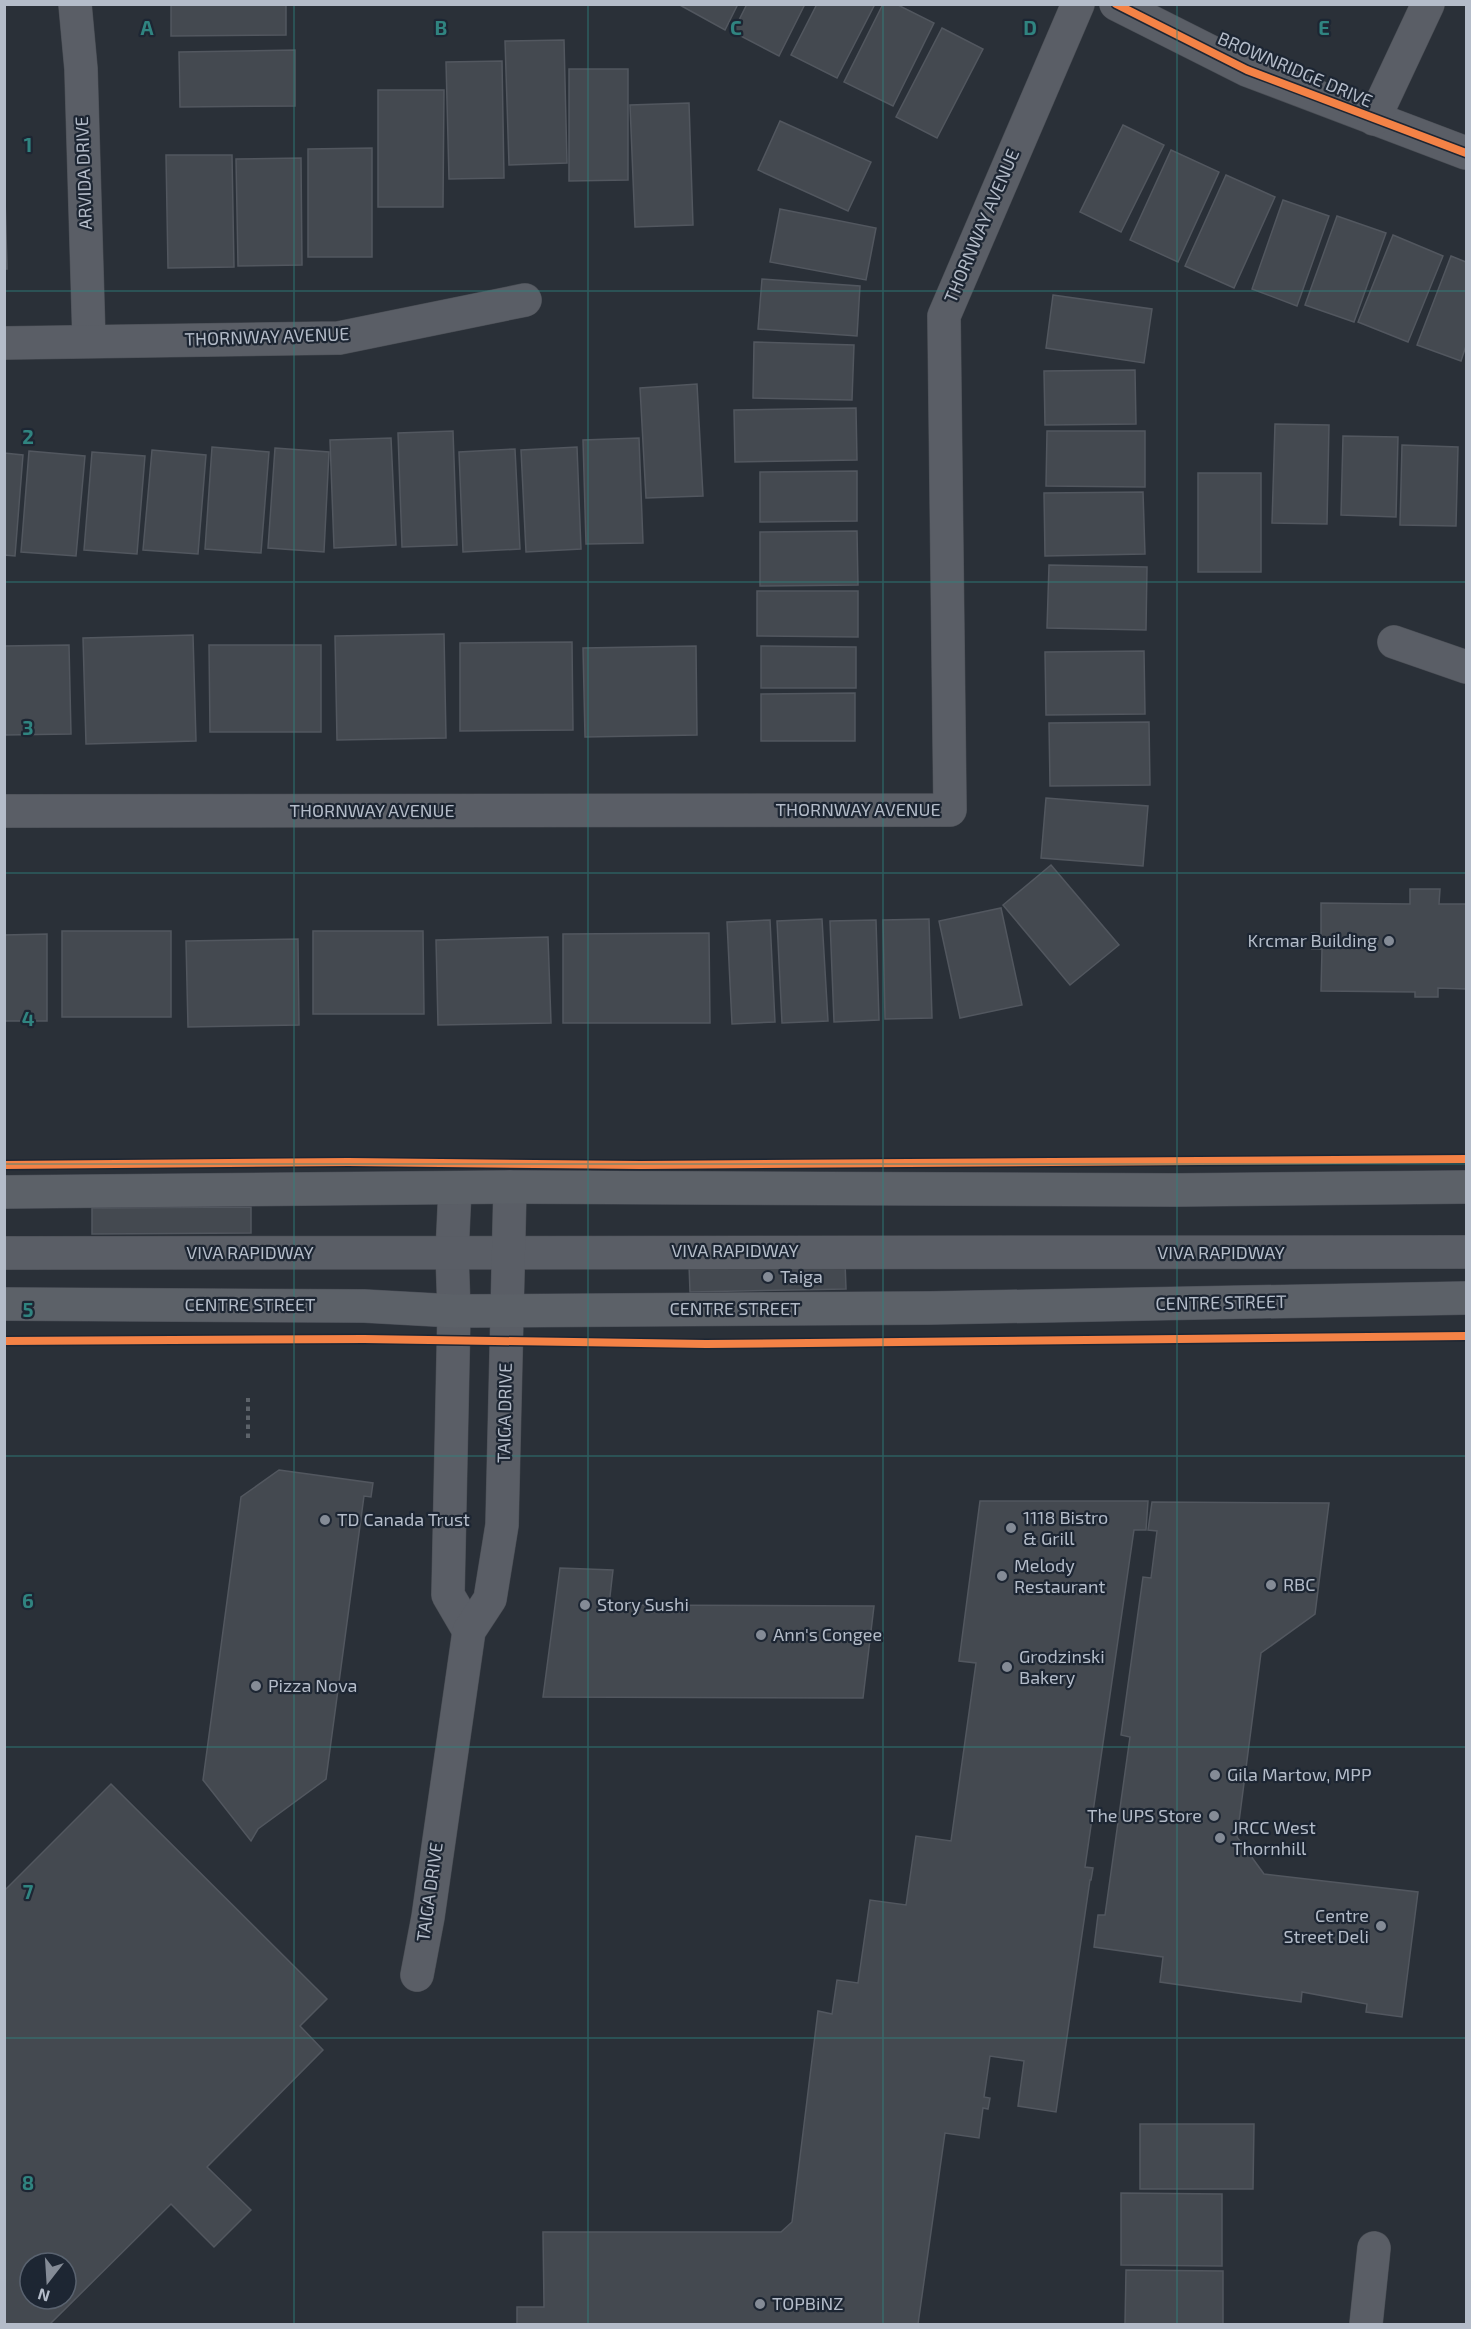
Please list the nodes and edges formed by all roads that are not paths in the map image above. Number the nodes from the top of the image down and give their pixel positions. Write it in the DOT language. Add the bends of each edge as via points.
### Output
graph roads {
  1 [pos="75,4"];
  2 [pos="1078,4"];
  3 [pos="1116,4"];
  4 [pos="1428,4"];
  5 [pos="1374,119"];
  6 [pos="1467,153"];
  7 [pos="525,300"];
  8 [pos="89,341"];
  9 [pos="4,343"];
  10 [pos="1394,642"];
  11 [pos="1467,667"];
  12 [pos="4,812"];
  13 [pos="510,1187"];
  14 [pos="1467,1187"];
  15 [pos="455,1188"];
  16 [pos="4,1192"];
  17 [pos="509,1252"];
  18 [pos="1467,1252"];
  19 [pos="4,1253"];
  20 [pos="452,1253"];
  21 [pos="1467,1298"];
  22 [pos="4,1304"];
  23 [pos="454,1311"];
  24 [pos="508,1311"];
  25 [pos="469,1631"];
  26 [pos="417,1975"];
  27 [pos="1374,2248"];
  28 [pos="1366,2325"];
  1 -- 8 [label="street, ARVIDA DRIVE" via="81,69"];
  2 -- 12 [label="street, THORNWAY AVENUE" via="944,316 950,810"];
  3 -- 5 [label="street, BROWNRIDGE DRIVE" via="1247,70"];
  4 -- 5 [label="street"];
  5 -- 6 [label="street, BROWNRIDGE DRIVE"];
  7 -- 8 [label="street, THORNWAY AVENUE" via="339,338"];
  8 -- 9 [label="street, THORNWAY AVENUE"];
  10 -- 11 [label="street"];
  13 -- 14 [label="main road"];
  13 -- 15 [label="main road"];
  13 -- 17 [label="street, TAIGA DRIVE"];
  15 -- 16 [label="main road"];
  15 -- 20 [label="street"];
  17 -- 18 [label="street, VIVA RAPIDWAY"];
  17 -- 20 [label="street, VIVA RAPIDWAY"];
  17 -- 24 [label="street, TAIGA DRIVE"];
  19 -- 20 [label="street, VIVA RAPIDWAY"];
  20 -- 23 [label="street"];
  21 -- 24 [label="main road, CENTRE STREET"];
  22 -- 23 [label="main road, CENTRE STREET" via="364,1306"];
  23 -- 24 [label="main road, CENTRE STREET"];
  23 -- 25 [label="street" via="448,1595"];
  24 -- 25 [label="street, TAIGA DRIVE" via="502,1525 490,1599"];
  25 -- 26 [label="street, TAIGA DRIVE"];
  27 -- 28 [label="street"];
}
